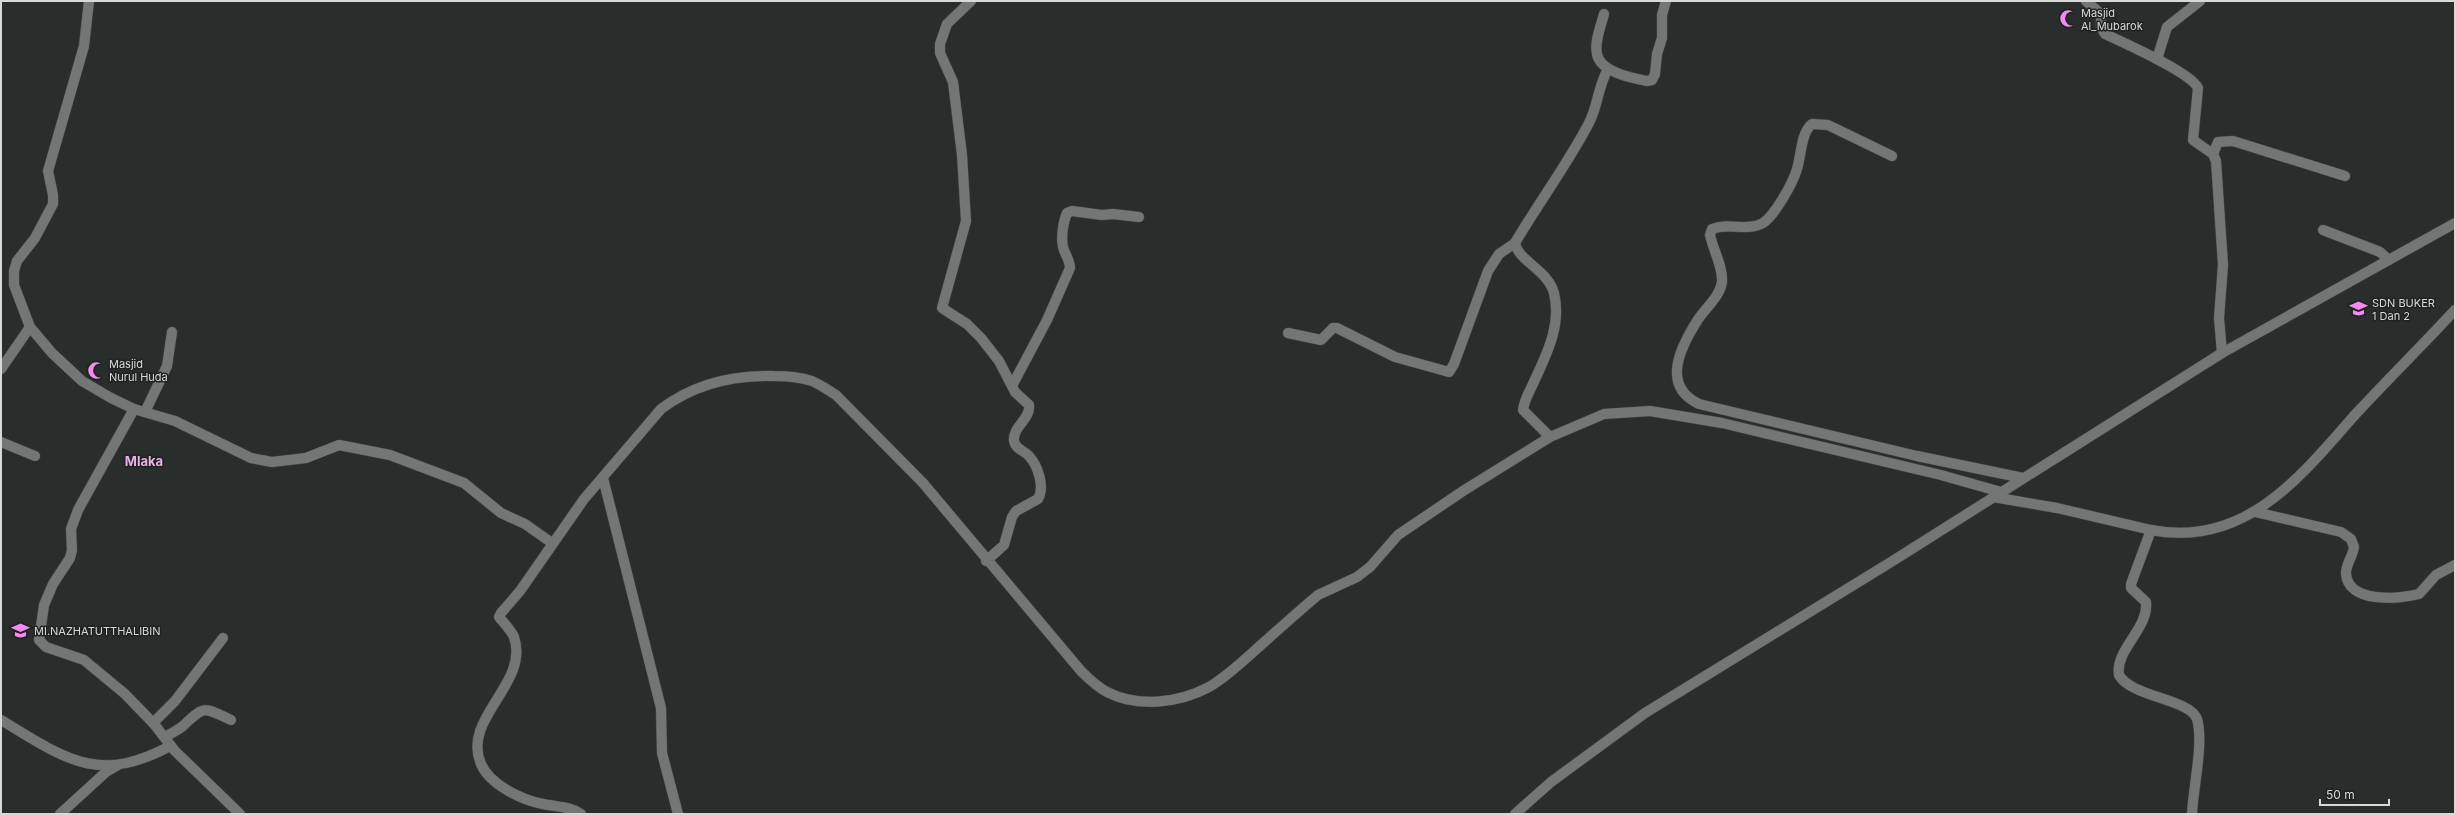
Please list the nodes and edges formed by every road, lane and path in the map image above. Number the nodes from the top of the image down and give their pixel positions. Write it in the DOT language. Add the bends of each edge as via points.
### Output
graph roads {
  1 [pos="89,1"];
  2 [pos="971,1"];
  3 [pos="1666,1"];
  4 [pos="2086,1"];
  5 [pos="2200,1"];
  6 [pos="1604,14"];
  7 [pos="2157,59"];
  8 [pos="1608,69"];
  9 [pos="2213,154"];
  10 [pos="1892,156"];
  11 [pos="2345,176"];
  12 [pos="1139,216"];
  13 [pos="2455,223"];
  14 [pos="2323,230"];
  15 [pos="1515,243"];
  16 [pos="2389,260"];
  17 [pos="2455,310"];
  18 [pos="30,327"];
  19 [pos="172,332"];
  20 [pos="1288,333"];
  21 [pos="2222,353"];
  22 [pos="1,369"];
  23 [pos="1012,384"];
  24 [pos="134,409"];
  25 [pos="145,412"];
  26 [pos="1548,435"];
  27 [pos="1,442"];
  28 [pos="35,456"];
  29 [pos="603,478"];
  30 [pos="2020,480"];
  31 [pos="2000,493"];
  32 [pos="2255,512"];
  33 [pos="2151,530"];
  34 [pos="549,542"];
  35 [pos="991,557"];
  36 [pos="2455,565"];
  37 [pos="223,638"];
  38 [pos="1,720"];
  39 [pos="230,720"];
  40 [pos="154,724"];
  41 [pos="166,739"];
  42 [pos="120,765"];
  43 [pos="60,814"];
  44 [pos="240,814"];
  45 [pos="581,814"];
  46 [pos="678,814"];
  47 [pos="1514,814"];
  48 [pos="2192,814"];
  1 -- 18 [label="street" via="84,46 48,171 53,204 35,238 17,261 14,271 14,285"];
  2 -- 23 [label="street" via="947,24 940,44 940,53 953,82 962,156 966,221 942,308 978,334 999,361"];
  3 -- 8 [label="street" via="1654,77 1647,81"];
  4 -- 7 [label="street" via="2101,14 2101,27 2105,34"];
  5 -- 7 [label="street" via="2167,27"];
  6 -- 8 [label="street" via="1596,54"];
  7 -- 9 [label="street" via="2197,85 2199,93 2193,140"];
  8 -- 15 [label="street" via="1600,84 1590,122 1565,167"];
  9 -- 11 [label="street" via="2218,142 2233,141"];
  9 -- 21 [label="street" via="2216,161 2223,265 2219,318"];
  10 -- 30 [label="street" via="1828,126 1812,124 1806,132 1795,176 1776,209 1765,220 1747,227 1722,226 1712,229 1710,235 1722,282 1720,291 1697,320 1681,351 1677,367 1680,391 1687,399 1699,404"];
  12 -- 23 [label="street" via="1066,212 1063,247 1070,268 1047,320"];
  13 -- 16 [label="street"];
  14 -- 16 [label="street" via="2380,252"];
  15 -- 20 [label="street" via="1499,254 1488,271 1454,364 1448,372 1395,357 1337,328 1333,328 1321,340"];
  15 -- 26 [label="street" via="1520,252 1550,281 1556,306 1552,339 1523,406 1524,412"];
  16 -- 21 [label="street"];
  17 -- 32 [label="street" via="2310,466 2273,500"];
  18 -- 22 [label="street"];
  18 -- 24 [label="street" via="74,375"];
  19 -- 25 [label="street" via="167,366"];
  21 -- 30 [label="street"];
  23 -- 35 [label="street" via="1015,392 1026,400 1030,409 1014,436 1014,442 1029,456 1039,474 1042,490 1038,499 1016,511 1012,517 1008,538"];
  24 -- 25 [label="street"];
  24 -- 40 [label="street" via="78,510 71,529 70,558 53,584 44,605 39,640 46,647 72,655 95,669 125,694"];
  25 -- 34 [label="street" via="175,421 250,458 272,462 306,458 339,445 390,455 464,483 501,513 532,529"];
  26 -- 31 [label="street" via="1604,414 1673,414 1722,423 1941,475"];
  26 -- 35 [label="street" via="1398,535 1370,568 1344,584 1329,588 1318,595 1209,687 1178,699 1136,701 1121,698 1098,687 1081,671"];
  27 -- 28 [label="street"];
  29 -- 34 [label="street"];
  29 -- 35 [label="street" via="661,409 697,387 730,378 800,378 836,395 923,483"];
  29 -- 46 [label="street" via="661,708 662,753"];
  30 -- 31 [label="street"];
  31 -- 33 [label="street"];
  31 -- 47 [label="street" via="1644,714 1551,782"];
  32 -- 33 [label="street" via="2190,534"];
  32 -- 36 [label="street" via="2345,534 2354,547 2346,571 2348,581 2357,590 2372,597 2419,594 2441,571"];
  33 -- 48 [label="street" via="2131,584 2131,588 2146,602 2146,613 2118,670 2122,680 2136,689 2168,700 2195,715 2198,754"];
  34 -- 45 [label="street" via="520,591 501,613 500,617 514,637 514,667 480,729 481,763 490,778 528,800 566,807"];
  37 -- 40 [label="street"];
  38 -- 42 [label="street" via="68,758 91,764"];
  39 -- 41 [label="street" via="206,709 200,710"];
  40 -- 41 [label="street"];
  41 -- 42 [label="street"];
  41 -- 44 [label="street"];
  42 -- 43 [label="street" via="106,772"];
}
